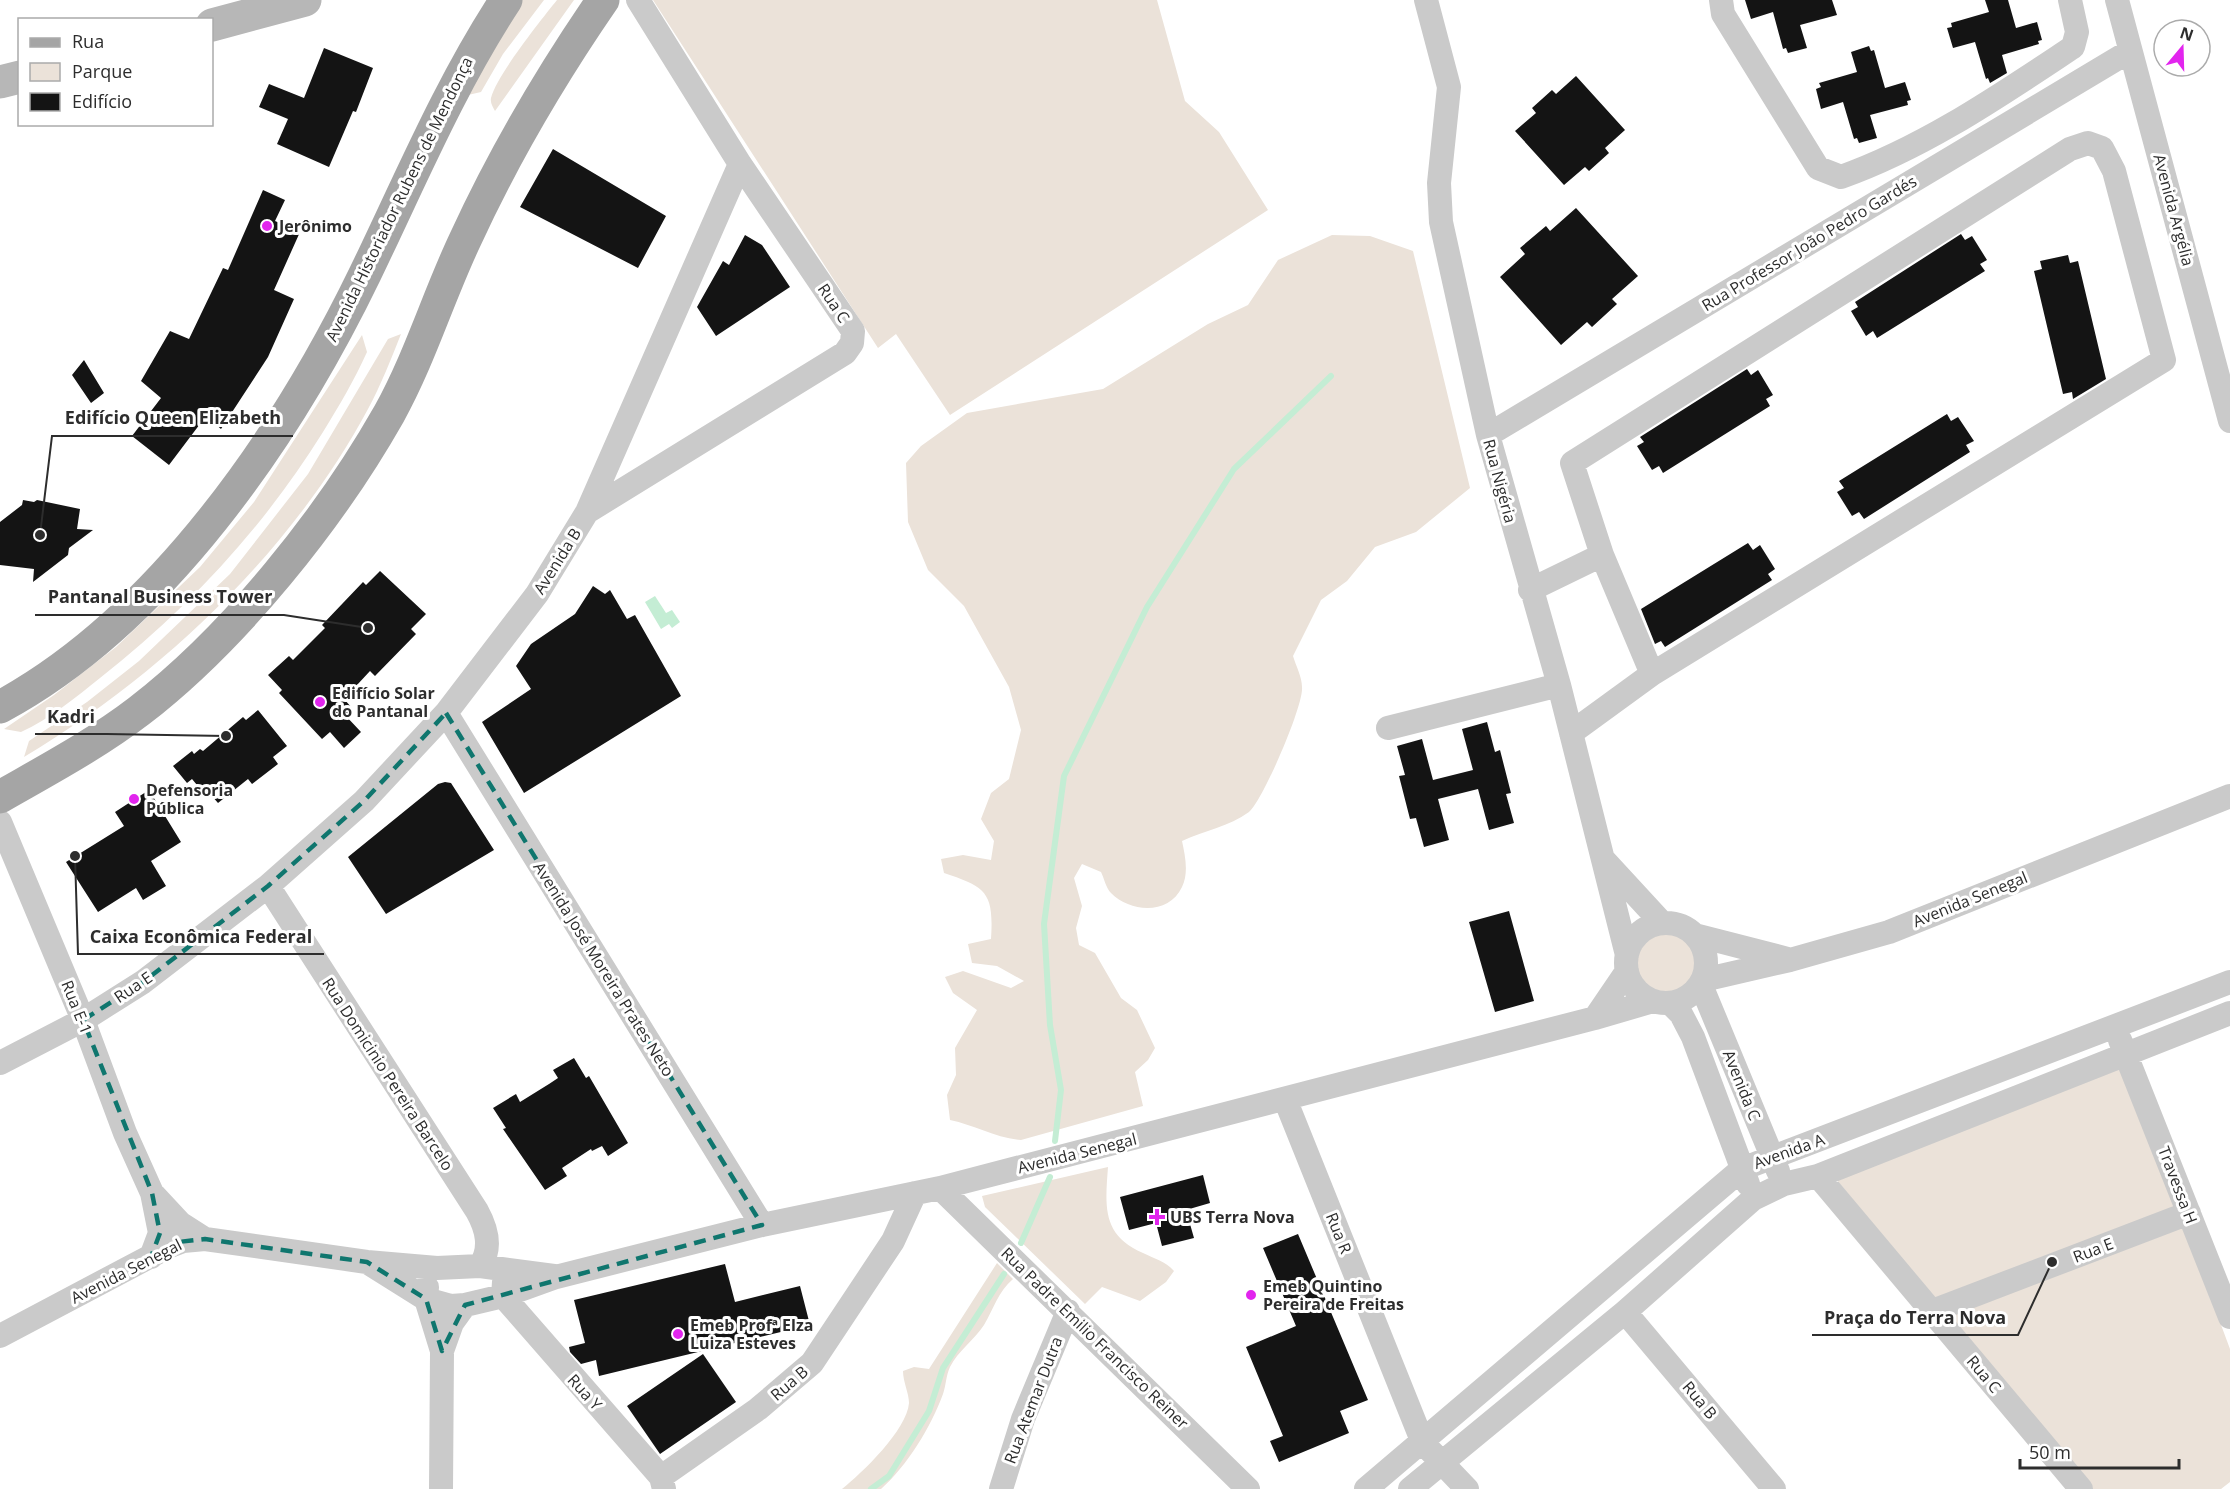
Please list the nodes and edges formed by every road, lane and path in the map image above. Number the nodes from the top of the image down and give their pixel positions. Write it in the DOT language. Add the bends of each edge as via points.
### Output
graph roads {
  1 [pos="506,0"];
  2 [pos="603,0"];
  3 [pos="638,0"];
  4 [pos="1426,0"];
  5 [pos="1721,0"];
  6 [pos="2070,0"];
  7 [pos="2117,0"];
  8 [pos="290,2"];
  9 [pos="213,25"];
  10 [pos="2130,51"];
  11 [pos="18,78"];
  12 [pos="0,82"];
  13 [pos="740,164"];
  14 [pos="2230,421"];
  15 [pos="1488,435"];
  16 [pos="587,512"];
  17 [pos="1602,555"];
  18 [pos="1530,590"];
  19 [pos="1652,674"];
  20 [pos="1559,685"];
  21 [pos="0,707"];
  22 [pos="446,713"];
  23 [pos="1389,728"];
  24 [pos="1571,733"];
  25 [pos="2230,795"];
  26 [pos="0,797"];
  27 [pos="0,822"];
  28 [pos="1601,858"];
  29 [pos="268,886"];
  30 [pos="1662,923"];
  31 [pos="1695,935"];
  32 [pos="1790,960"];
  33 [pos="1627,963"];
  34 [pos="1702,982"];
  35 [pos="2230,982"];
  36 [pos="1661,1002"];
  37 [pos="2230,1013"];
  38 [pos="1595,1018"];
  39 [pos="83,1020"];
  40 [pos="2114,1029"];
  41 [pos="2127,1054"];
  42 [pos="0,1063"];
  43 [pos="1285,1099"];
  44 [pos="1770,1157"];
  45 [pos="1742,1169"];
  46 [pos="1818,1176"];
  47 [pos="1784,1184"];
  48 [pos="940,1188"];
  49 [pos="152,1193"];
  50 [pos="915,1193"];
  51 [pos="1753,1199"];
  52 [pos="2189,1212"];
  53 [pos="762,1224"];
  54 [pos="205,1239"];
  55 [pos="151,1257"];
  56 [pos="367,1262"];
  57 [pos="480,1266"];
  58 [pos="437,1268"];
  59 [pos="505,1270"];
  60 [pos="556,1276"];
  61 [pos="503,1296"];
  62 [pos="426,1299"];
  63 [pos="465,1305"];
  64 [pos="1068,1311"];
  65 [pos="1625,1312"];
  66 [pos="1930,1312"];
  67 [pos="2230,1317"];
  68 [pos="0,1336"];
  69 [pos="442,1351"];
  70 [pos="1423,1443"];
  71 [pos="1442,1461"];
  72 [pos="663,1483"];
  73 [pos="441,1489"];
  74 [pos="1000,1489"];
  75 [pos="1248,1489"];
  76 [pos="1366,1489"];
  77 [pos="1410,1489"];
  78 [pos="1467,1489"];
  79 [pos="1774,1489"];
  80 [pos="2081,1489"];
  1 -- 21 [label="main road, Avenida Historiador Rubens de Mendonça" via="471,53 443,107 364,276 255,463 194,542 124,617 74,658"];
  2 -- 26 [label="main road" via="557,66 522,127 464,242 413,367 389,414 327,508 249,605 181,675 116,727"];
  3 -- 13 [label="street, Rua C"];
  4 -- 15 [label="street, Rua Nigéria" via="1449,87 1439,183 1441,222"];
  5 -- 6 [label="street" via="1723,14 1818,168 1841,177 1915,146 2073,47 2077,32"];
  7 -- 10 [label="street, Avenida Argélia"];
  8 -- 9 [label="street"];
  10 -- 14 [label="street, Avenida Argélia"];
  10 -- 15 [label="street, Rua Professor João Pedro Gardés"];
  11 -- 12 [label="street"];
  13 -- 16 [label="street, Avenida B"];
  13 -- 16 [label="street, Rua C" via="853,331 852,343 845,353"];
  15 -- 18 [label="street, Rua Nigéria"];
  16 -- 22 [label="street, Avenida B" via="537,594"];
  17 -- 18 [label="street"];
  17 -- 19 [label="street"];
  17 -- 19 [label="street" via="1572,463 2070,149 2088,143 2102,148 2114,171 2164,360"];
  18 -- 20 [label="street, Rua Nigéria"];
  19 -- 24 [label="street"];
  20 -- 23 [label="street"];
  20 -- 24 [label="street, Rua Nigéria"];
  22 -- 29 [label="street, Avenida B" via="364,801"];
  22 -- 53 [label="street, Avenida José Moreira Prates Neto"];
  24 -- 28 [label="street, Rua Nigéria"];
  25 -- 32 [label="street, Avenida Senegal" via="1888,932"];
  27 -- 39 [label="street, Rua E-1"];
  28 -- 30 [label="street"];
  28 -- 33 [label="street, Rua Nigéria"];
  29 -- 39 [label="street, Rua E" via="143,982"];
  29 -- 57 [label="street, Rua Domicinio Pereira Barcelo" via="477,1210 488,1237 487,1254"];
  30 -- 31 [label="street" via="1680,925"];
  30 -- 33 [label="street" via="1646,928 1634,940"];
  31 -- 32 [label="street"];
  31 -- 34 [label="street" via="1704,948 1707,964"];
  32 -- 34 [label="street, Avenida Senegal"];
  33 -- 36 [label="street, Rua Nigéria" via="1632,984 1641,994"];
  33 -- 38 [label="street"];
  34 -- 36 [label="street" via="1683,1000"];
  34 -- 44 [label="street, Avenida C"];
  35 -- 40 [label="street, Avenida A"];
  36 -- 38 [label="street, Avenida Senegal"];
  36 -- 45 [label="street, Avenida C" via="1681,1014 1694,1037"];
  37 -- 41 [label="street, Avenida A"];
  38 -- 43 [label="street, Avenida Senegal"];
  39 -- 42 [label="street, Rua E"];
  39 -- 49 [label="street, Rua E-1"];
  40 -- 41 [label="street, Travessa H"];
  40 -- 44 [label="street, Avenida A"];
  41 -- 46 [label="street, Avenida A"];
  41 -- 52 [label="street, Travessa H"];
  43 -- 48 [label="street, Avenida Senegal"];
  43 -- 70 [label="street, Rua R"];
  44 -- 45 [label="street, Avenida A"];
  44 -- 47 [label="street, Avenida C"];
  45 -- 51 [label="street, Avenida C"];
  45 -- 70 [label="street, Avenida A"];
  46 -- 47 [label="street, Avenida A"];
  46 -- 66 [label="street, Rua C"];
  47 -- 51 [label="street, Avenida A"];
  48 -- 50 [label="street, Avenida Senegal"];
  48 -- 64 [label="street, Rua Padre Emilio Francisco Reiner"];
  49 -- 54 [label="street, Rua E-1" via="180,1223"];
  49 -- 55 [label="street, Rua E-1" via="160,1233"];
  50 -- 53 [label="street, Avenida Senegal"];
  50 -- 72 [label="street, Rua B" via="893,1241 812,1363"];
  51 -- 65 [label="street, Avenida A"];
  52 -- 66 [label="street, Rua E"];
  52 -- 67 [label="street, Travessa H"];
  53 -- 60 [label="street, Avenida Senegal"];
  54 -- 55 [label="street, Avenida Senegal" via="178,1242"];
  54 -- 56 [label="street, Avenida Senegal"];
  55 -- 68 [label="street, Avenida Senegal"];
  56 -- 58 [label="street, Avenida Senegal"];
  56 -- 62 [label="street, Avenida Senegal"];
  57 -- 58 [label="street, Avenida Senegal"];
  57 -- 59 [label="street, Avenida Senegal"];
  58 -- 62 [label="street" via="429,1281"];
  59 -- 60 [label="street, Avenida Senegal"];
  59 -- 61 [label="street"];
  60 -- 61 [label="street, Avenida Senegal"];
  61 -- 63 [label="street, Avenida Senegal"];
  61 -- 72 [label="street, Rua Y"];
  62 -- 63 [label="street, Avenida Senegal" via="451,1306"];
  62 -- 69 [label="street"];
  63 -- 69 [label="street" via="452,1323"];
  64 -- 74 [label="street, Rua Atemar Dutra" via="1023,1419"];
  64 -- 75 [label="street, Rua Padre Emilio Francisco Reiner"];
  65 -- 71 [label="street, Avenida A"];
  65 -- 79 [label="street, Rua B"];
  66 -- 80 [label="street, Rua C"];
  69 -- 73 [label="street"];
  70 -- 71 [label="street, Rua R"];
  70 -- 76 [label="street, Avenida A"];
  71 -- 77 [label="street, Avenida A"];
  71 -- 78 [label="street, Rua R"];
}
